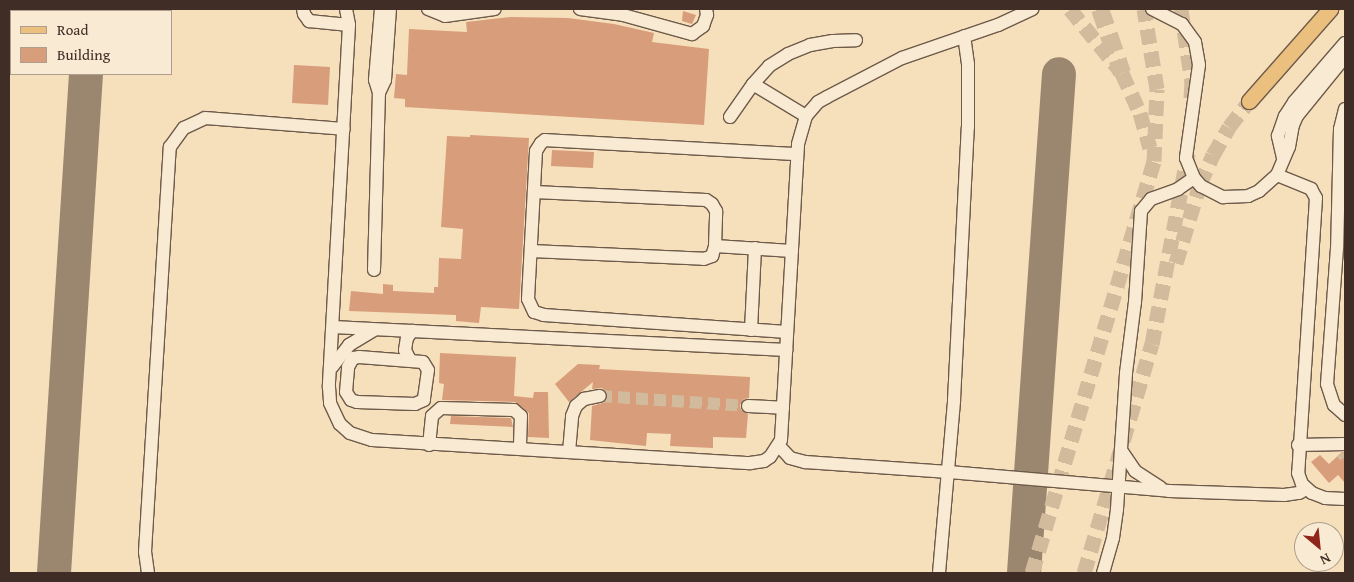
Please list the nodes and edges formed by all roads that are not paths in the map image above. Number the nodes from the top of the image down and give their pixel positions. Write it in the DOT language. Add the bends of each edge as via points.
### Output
graph roads {
  1 [pos="304,9"];
  2 [pos="346,9"];
  3 [pos="381,9"];
  4 [pos="390,9"];
  5 [pos="428,9"];
  6 [pos="495,9"];
  7 [pos="580,9"];
  8 [pos="706,9"];
  9 [pos="1033,9"];
  10 [pos="1152,9"];
  11 [pos="1330,9"];
  12 [pos="349,25"];
  13 [pos="964,36"];
  14 [pos="856,40"];
  15 [pos="1345,43"];
  16 [pos="1345,57"];
  17 [pos="753,84"];
  18 [pos="379,94"];
  19 [pos="1249,101"];
  20 [pos="1345,109"];
  21 [pos="806,116"];
  22 [pos="730,117"];
  23 [pos="344,128"];
  24 [pos="797,154"];
  25 [pos="1283,158"];
  26 [pos="1277,175"];
  27 [pos="1194,178"];
  28 [pos="534,192"];
  29 [pos="715,246"];
  30 [pos="755,248"];
  31 [pos="531,251"];
  32 [pos="792,251"];
  33 [pos="374,270"];
  34 [pos="333,327"];
  35 [pos="375,329"];
  36 [pos="398,330"];
  37 [pos="750,330"];
  38 [pos="412,331"];
  39 [pos="787,332"];
  40 [pos="786,350"];
  41 [pos="393,359"];
  42 [pos="410,360"];
  43 [pos="330,369"];
  44 [pos="600,396"];
  45 [pos="748,406"];
  46 [pos="783,408"];
  47 [pos="1345,415"];
  48 [pos="429,445"];
  49 [pos="1298,445"];
  50 [pos="779,446"];
  51 [pos="1340,447"];
  52 [pos="520,449"];
  53 [pos="1121,450"];
  54 [pos="569,452"];
  55 [pos="949,472"];
  56 [pos="1119,487"];
  57 [pos="1306,489"];
  58 [pos="1169,491"];
  59 [pos="1345,499"];
  60 [pos="148,573"];
  61 [pos="939,573"];
  62 [pos="1103,573"];
  1 -- 12 [label="lane" via="309,21"];
  2 -- 12 [label="lane"];
  3 -- 18 [label="lane" via="374,80"];
  4 -- 18 [label="lane" via="385,80"];
  5 -- 6 [label="lane" via="445,16"];
  7 -- 8 [label="lane" via="623,15 692,34 703,26"];
  9 -- 13 [label="lane"];
  10 -- 27 [label="lane" via="1182,24 1198,49 1199,64 1186,148"];
  11 -- 19 [label="main road"];
  12 -- 23 [label="lane"];
  13 -- 21 [label="lane" via="894,62 818,102"];
  13 -- 55 [label="lane" via="968,127"];
  14 -- 17 [label="lane" via="810,45 788,54 769,66"];
  15 -- 25 [label="lane" via="1285,116 1278,136"];
  16 -- 25 [label="lane" via="1292,124 1289,147"];
  17 -- 21 [label="lane"];
  17 -- 22 [label="lane"];
  18 -- 33 [label="lane"];
  20 -- 47 [label="lane" via="1340,129 1337,248 1327,384 1334,405"];
  21 -- 24 [label="lane" via="799,134"];
  23 -- 34 [label="lane"];
  23 -- 60 [label="lane" via="205,118 184,128 170,148 145,552"];
  24 -- 28 [label="lane" via="545,140 537,147"];
  24 -- 32 [label="lane"];
  25 -- 26 [label="lane"];
  26 -- 27 [label="lane" via="1259,191 1236,198 1211,193"];
  26 -- 49 [label="lane" via="1311,189 1316,198"];
  27 -- 53 [label="lane" via="1178,189 1151,199 1141,211"];
  28 -- 29 [label="lane" via="706,200 716,211"];
  28 -- 31 [label="lane"];
  29 -- 30 [label="lane"];
  29 -- 31 [label="lane" via="712,256 704,259"];
  30 -- 32 [label="lane"];
  30 -- 37 [label="lane"];
  31 -- 37 [label="lane" via="528,299 531,308 539,315"];
  32 -- 39 [label="lane"];
  34 -- 35 [label="lane"];
  34 -- 43 [label="lane"];
  35 -- 36 [label="lane"];
  35 -- 43 [label="lane" via="349,345"];
  36 -- 38 [label="lane"];
  36 -- 41 [label="lane" via="399,349"];
  37 -- 39 [label="lane"];
  38 -- 40 [label="lane"];
  38 -- 42 [label="lane" via="405,350"];
  39 -- 40 [label="lane"];
  40 -- 46 [label="lane"];
  41 -- 42 [label="lane"];
  41 -- 42 [label="lane" via="353,358 348,367 346,390 349,398 357,402 422,402 427,393 427,367 420,360"];
  43 -- 48 [label="lane" via="330,403 344,429 364,438"];
  44 -- 54 [label="lane" via="584,399 576,406"];
  45 -- 46 [label="lane"];
  46 -- 50 [label="lane"];
  48 -- 52 [label="lane"];
  48 -- 52 [label="lane" via="432,416 440,408 514,410 522,416"];
  49 -- 51 [label="lane"];
  49 -- 57 [label="lane" via="1298,473"];
  50 -- 54 [label="lane" via="764,461 750,464"];
  50 -- 55 [label="lane" via="790,458 805,462"];
  52 -- 54 [label="lane"];
  53 -- 56 [label="lane"];
  53 -- 58 [label="lane" via="1145,480"];
  55 -- 56 [label="lane"];
  55 -- 61 [label="lane"];
  56 -- 58 [label="lane"];
  56 -- 62 [label="lane" via="1113,538"];
  57 -- 58 [label="lane" via="1284,495"];
  57 -- 59 [label="lane" via="1318,496"];
}
